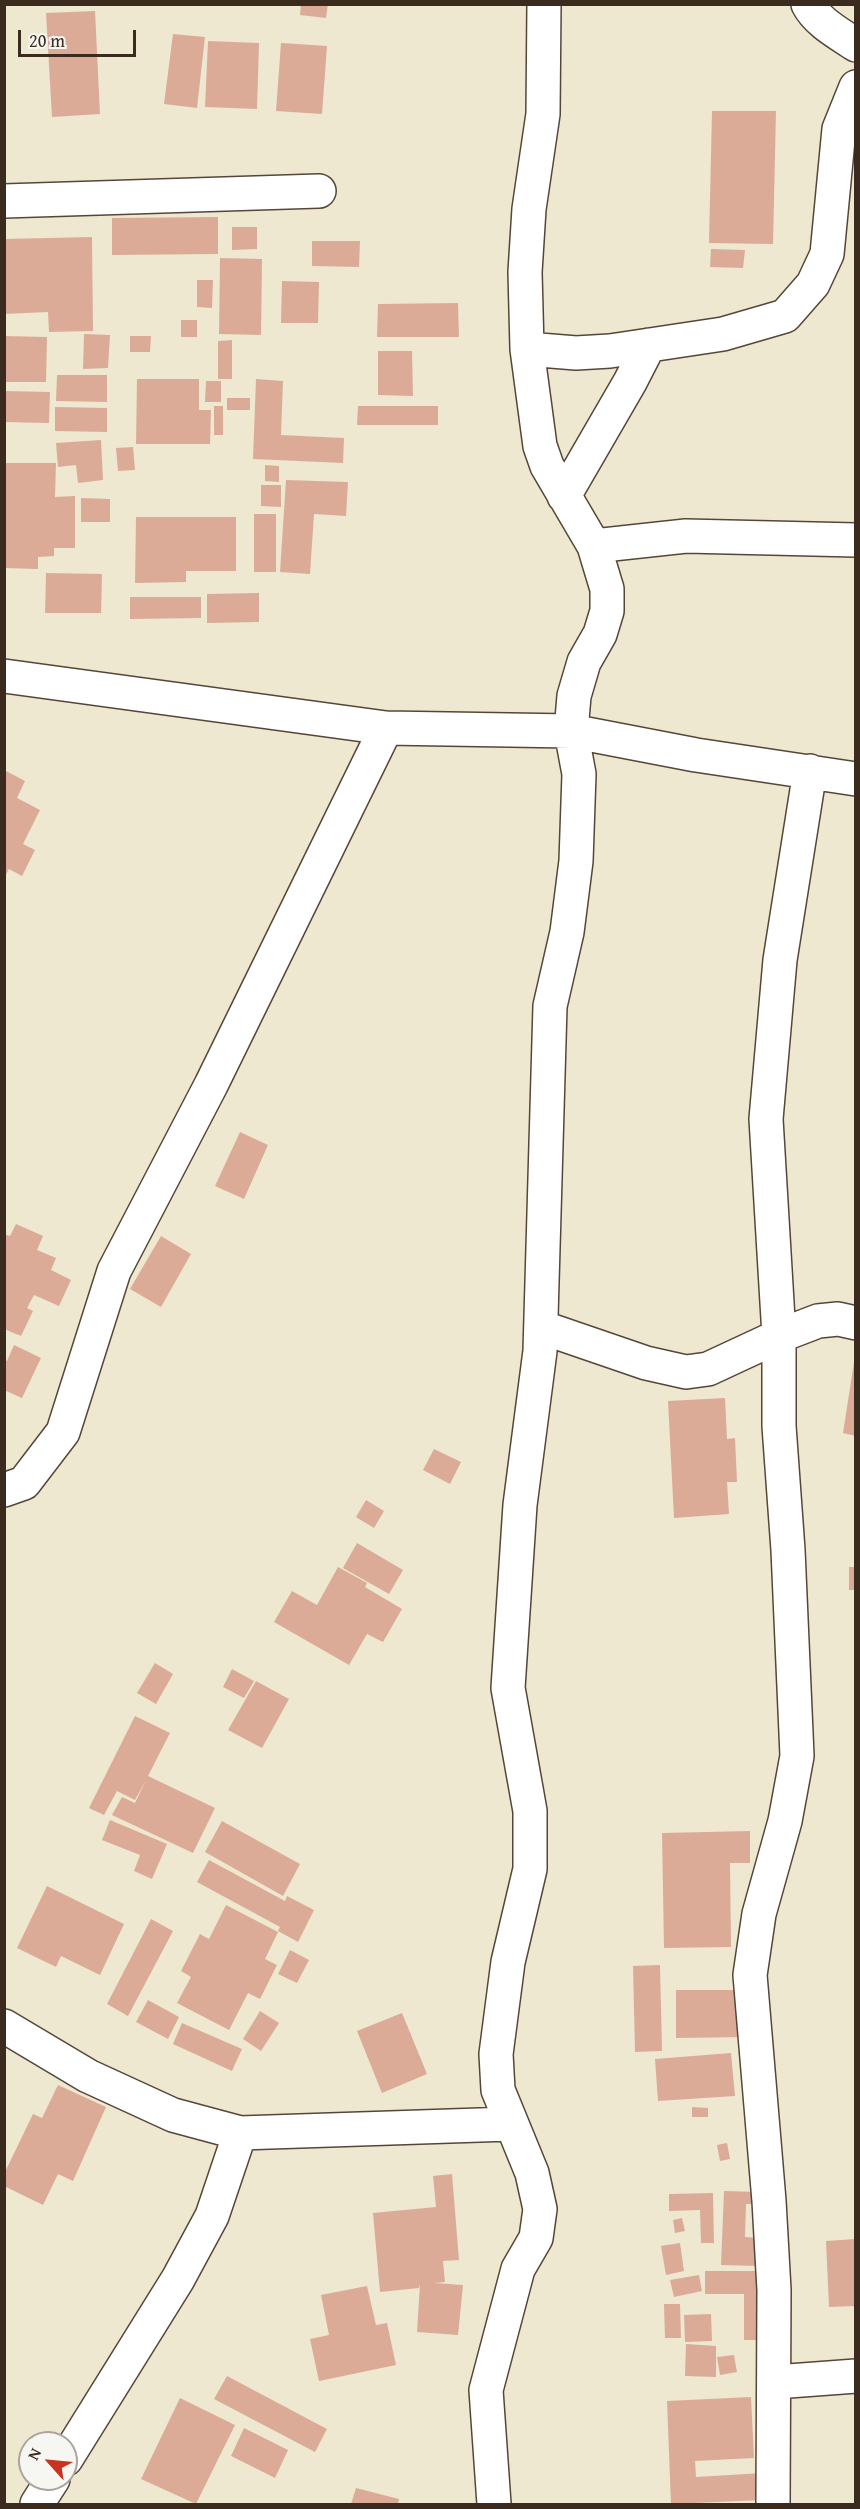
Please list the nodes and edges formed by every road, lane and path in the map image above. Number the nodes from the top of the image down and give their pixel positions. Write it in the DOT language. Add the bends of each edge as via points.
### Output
graph roads {
  1 [pos="544,4"];
  2 [pos="808,4"];
  3 [pos="855,45"];
  4 [pos="855,87"];
  5 [pos="319,191"];
  6 [pos="4,201"];
  7 [pos="649,345"];
  8 [pos="527,349"];
  9 [pos="564,496"];
  10 [pos="855,540"];
  11 [pos="594,546"];
  12 [pos="4,676"];
  13 [pos="386,728"];
  14 [pos="571,731"];
  15 [pos="810,771"];
  16 [pos="855,779"];
  17 [pos="855,1323"];
  18 [pos="541,1327"];
  19 [pos="779,1336"];
  20 [pos="4,1490"];
  21 [pos="4,2026"];
  22 [pos="510,2124"];
  23 [pos="240,2133"];
  24 [pos="855,2376"];
  25 [pos="775,2382"];
  26 [pos="78,2440"];
  27 [pos="46,2491"];
  28 [pos="37,2505"];
  29 [pos="494,2505"];
  30 [pos="774,2505"];
  1 -- 8 [label="street" via="543,114 529,209 525,272"];
  2 -- 3 [label="street" via="832,29"];
  4 -- 7 [label="street" via="839,129 827,254 813,284 785,316 723,334"];
  5 -- 6 [label="street"];
  7 -- 8 [label="street" via="576,353"];
  7 -- 9 [label="street"];
  8 -- 9 [label="street" via="540,446"];
  9 -- 11 [label="street"];
  10 -- 11 [label="street" via="686,536"];
  11 -- 14 [label="street" via="607,589 607,611 600,634 584,662 574,696"];
  12 -- 13 [label="street"];
  13 -- 14 [label="street"];
  13 -- 20 [label="street" via="211,1085 114,1271 63,1432 24,1483"];
  14 -- 15 [label="street" via="696,755"];
  14 -- 18 [label="street" via="579,774 576,861 567,932 550,1006"];
  15 -- 16 [label="street"];
  15 -- 19 [label="street" via="780,960 766,1119"];
  17 -- 19 [label="street" via="829,1319"];
  18 -- 19 [label="street" via="646,1363 686,1372 708,1369"];
  18 -- 22 [label="street" via="520,1505 508,1688 530,1810 530,1869 508,1962 496,2054 498,2090"];
  19 -- 25 [label="street" via="779,1426 796,1756 785,1821 759,1914 750,1975 769,2201"];
  21 -- 23 [label="street" via="88,2076 172,2115"];
  22 -- 23 [label="street"];
  22 -- 29 [label="street" via="532,2173 540,2209 536,2238 518,2269 486,2390"];
  23 -- 26 [label="street" via="212,2216 178,2279"];
  24 -- 25 [label="street"];
  25 -- 30 [label="street"];
  27 -- 28 [label="street"];
}
